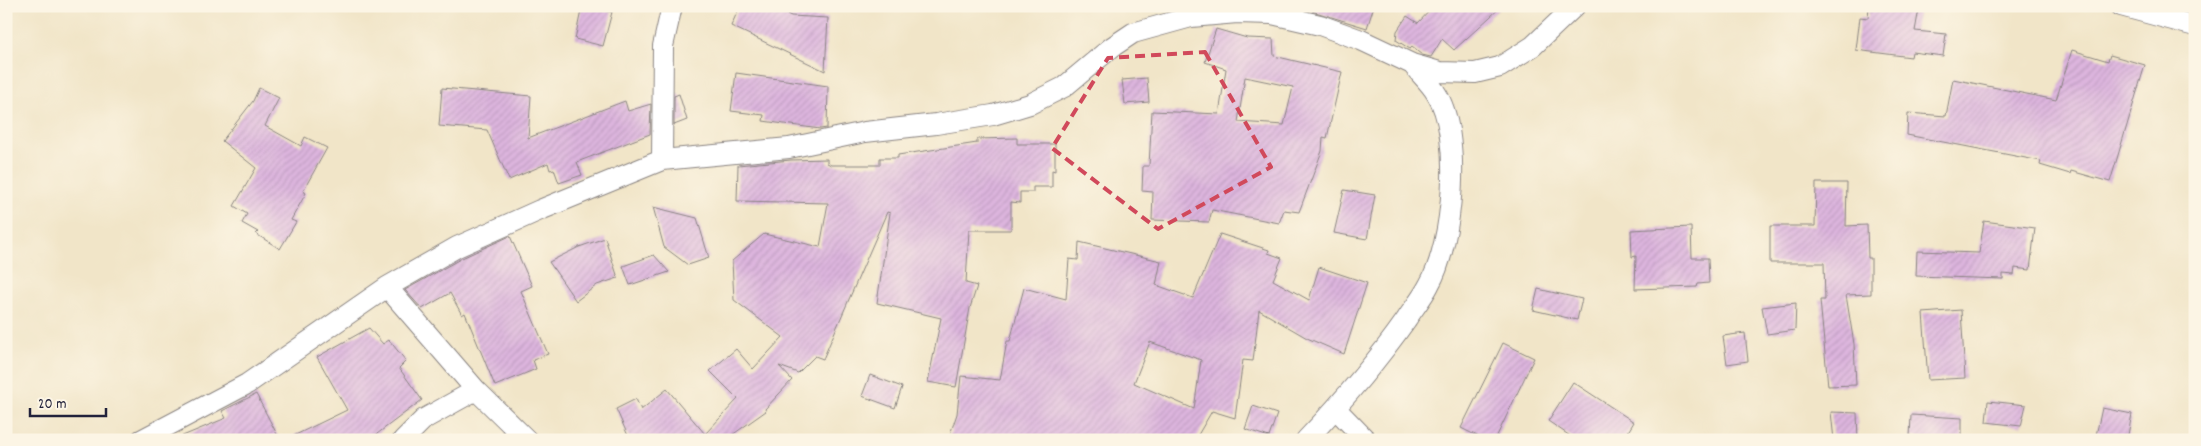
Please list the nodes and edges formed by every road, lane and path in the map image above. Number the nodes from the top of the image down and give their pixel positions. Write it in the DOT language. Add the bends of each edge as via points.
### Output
graph roads {
  1 [pos="672,6"];
  2 [pos="1575,6"];
  3 [pos="2121,6"];
  4 [pos="1191,12"];
  5 [pos="2195,26"];
  6 [pos="1412,64"];
  7 [pos="662,160"];
  8 [pos="388,288"];
  9 [pos="476,390"];
  10 [pos="1336,408"];
  11 [pos="141,440"];
  12 [pos="403,440"];
  13 [pos="528,440"];
  14 [pos="1306,440"];
  15 [pos="1366,440"];
  1 -- 7 [label="street" via="662,46"];
  2 -- 6 [label="street" via="1533,46 1500,67 1474,73 1440,72"];
  3 -- 5 [label="street"];
  4 -- 6 [label="street" via="1272,14 1320,25"];
  4 -- 7 [label="street" via="1133,33 1064,87 1030,104 993,115 864,132 789,148"];
  6 -- 10 [label="street" via="1437,94 1448,124 1452,186 1444,244 1439,266 1429,286 1369,371"];
  7 -- 8 [label="street" via="457,246"];
  8 -- 9 [label="street"];
  8 -- 11 [label="street" via="247,384"];
  9 -- 12 [label="street" via="424,419"];
  9 -- 13 [label="street"];
  10 -- 14 [label="street"];
  10 -- 15 [label="street"];
}
